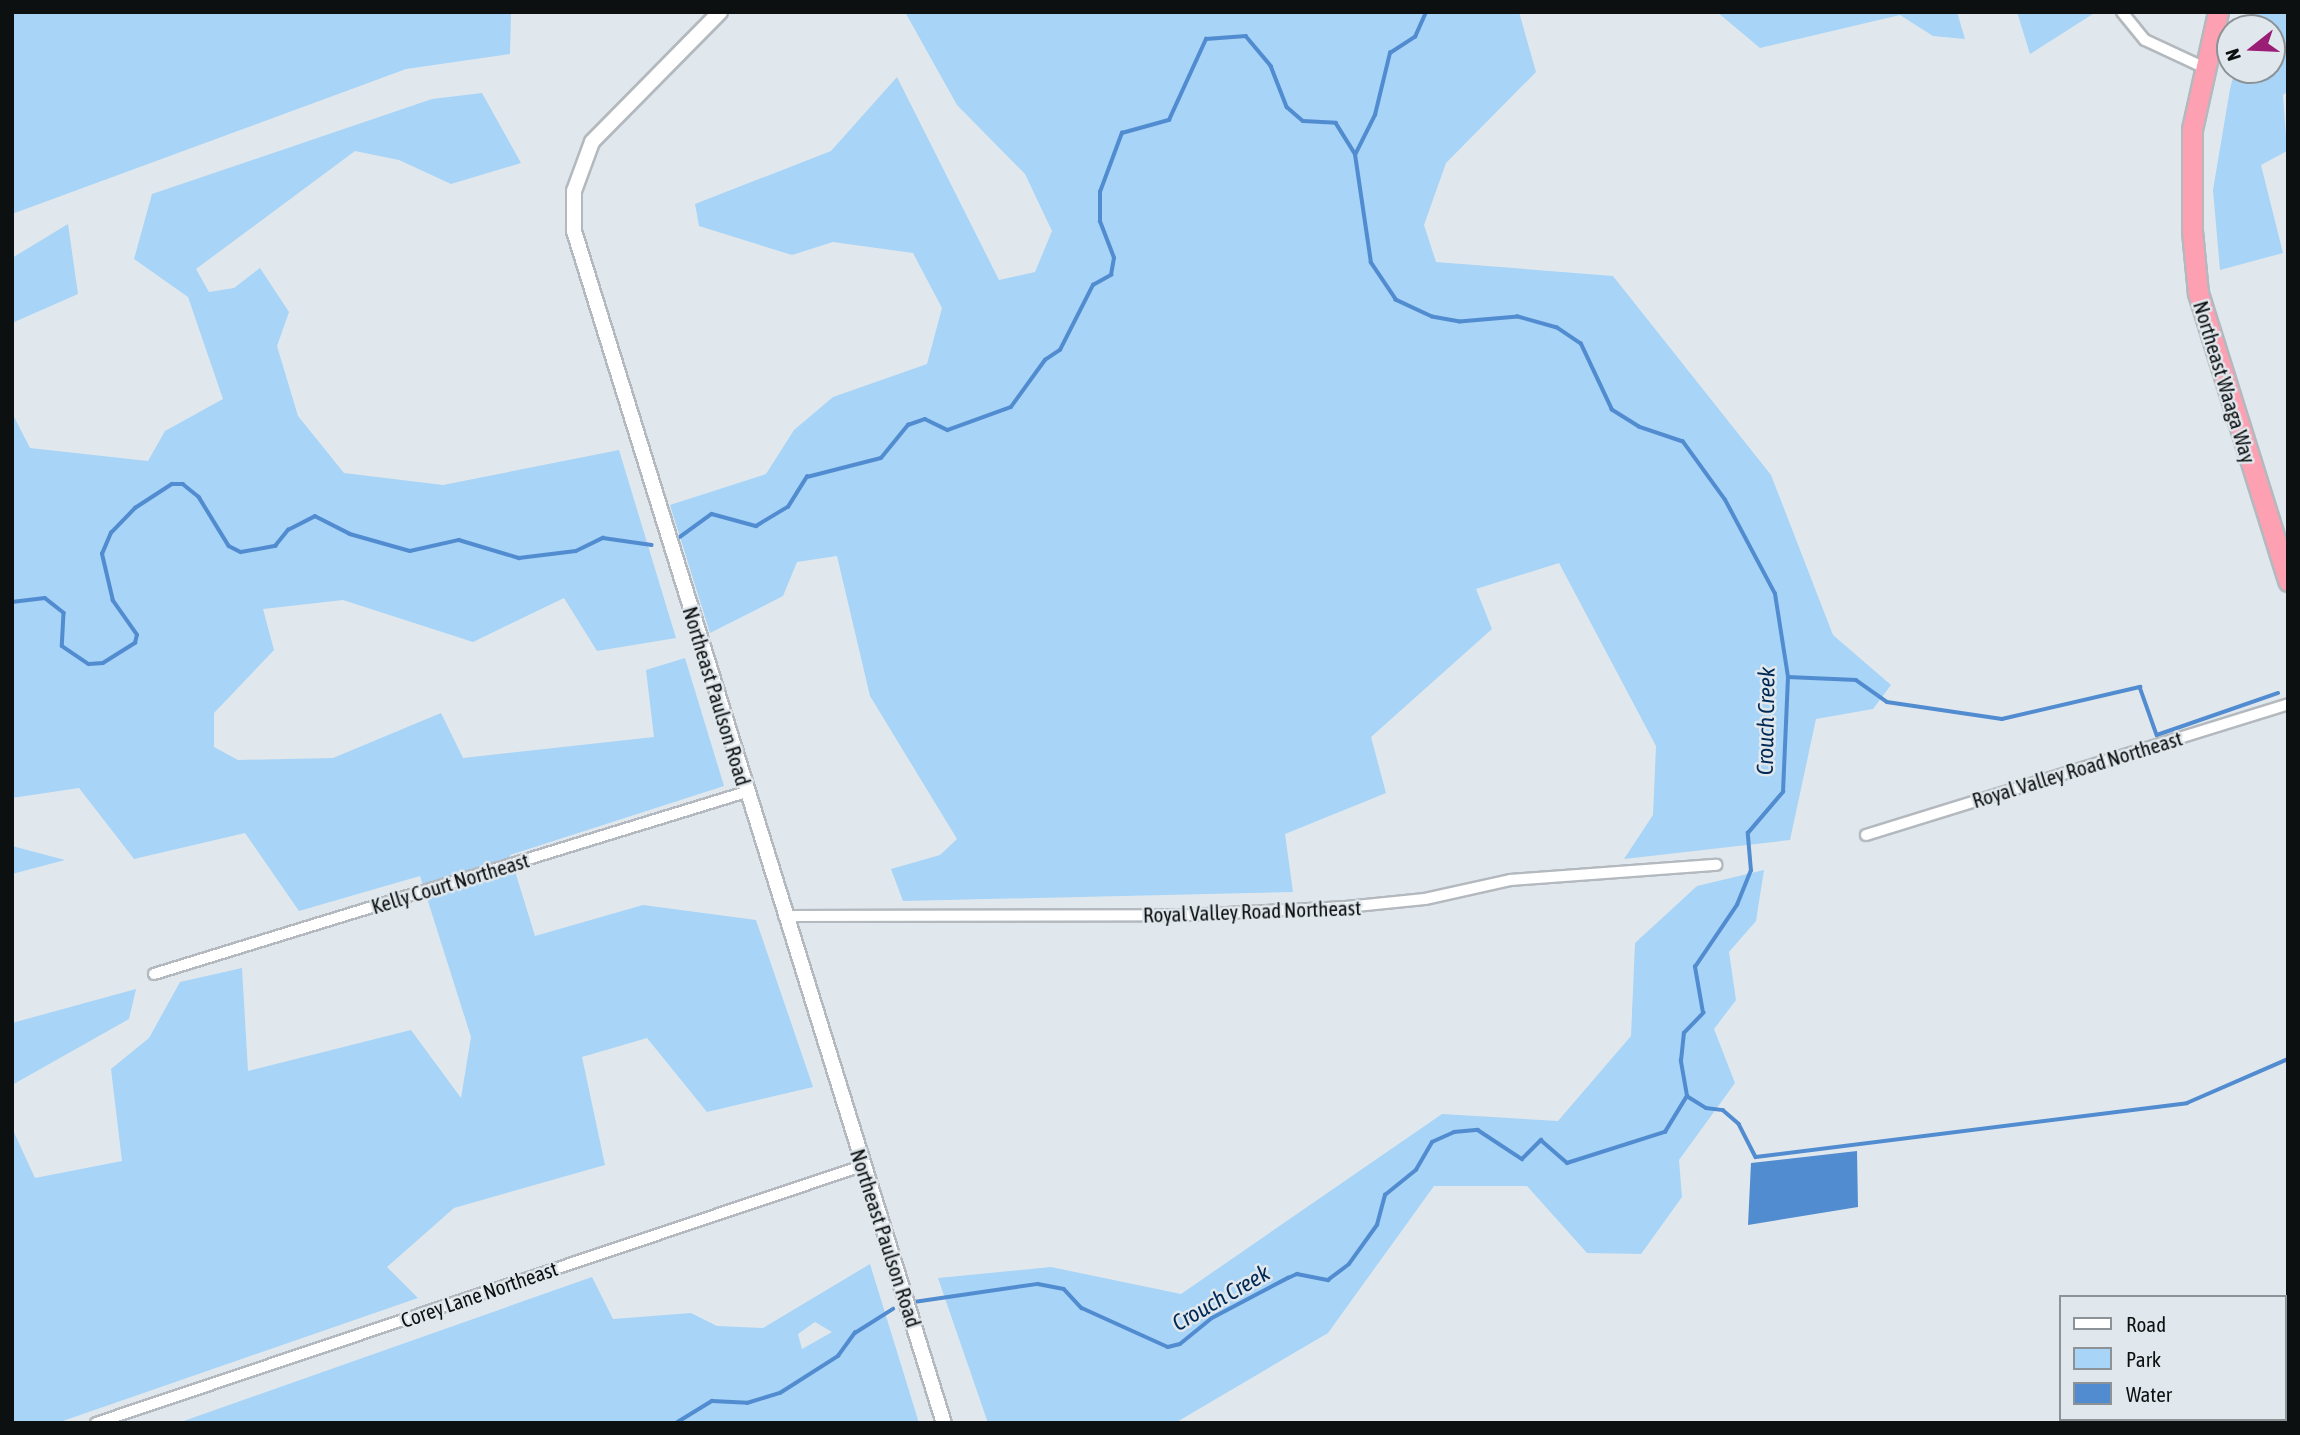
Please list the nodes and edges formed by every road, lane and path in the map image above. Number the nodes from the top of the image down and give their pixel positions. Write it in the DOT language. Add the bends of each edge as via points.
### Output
graph roads {
  1 [pos="720,12"];
  2 [pos="2122,12"];
  3 [pos="2218,12"];
  4 [pos="2203,67"];
  5 [pos="2288,581"];
  6 [pos="2288,704"];
  7 [pos="746,792"];
  8 [pos="1866,835"];
  9 [pos="1716,865"];
  10 [pos="784,916"];
  11 [pos="154,974"];
  12 [pos="862,1166"];
  13 [pos="96,1423"];
  14 [pos="944,1423"];
  1 -- 7 [label="street, Northeast Paulson Road" via="592,142 577,178 573,219 581,258"];
  2 -- 4 [label="street" via="2146,40"];
  3 -- 4 [label="highway, Northeast Waaga Way"];
  4 -- 5 [label="highway, Northeast Waaga Way" via="2191,181 2198,293"];
  6 -- 8 [label="street, Royal Valley Road Northeast"];
  7 -- 10 [label="street, Northeast Paulson Road"];
  7 -- 11 [label="street, Kelly Court Northeast"];
  9 -- 10 [label="street, Royal Valley Road Northeast" via="1510,880 1369,906 1187,915"];
  10 -- 12 [label="street, Northeast Paulson Road"];
  12 -- 13 [label="street, Corey Lane Northeast"];
  12 -- 14 [label="street, Northeast Paulson Road"];
}
